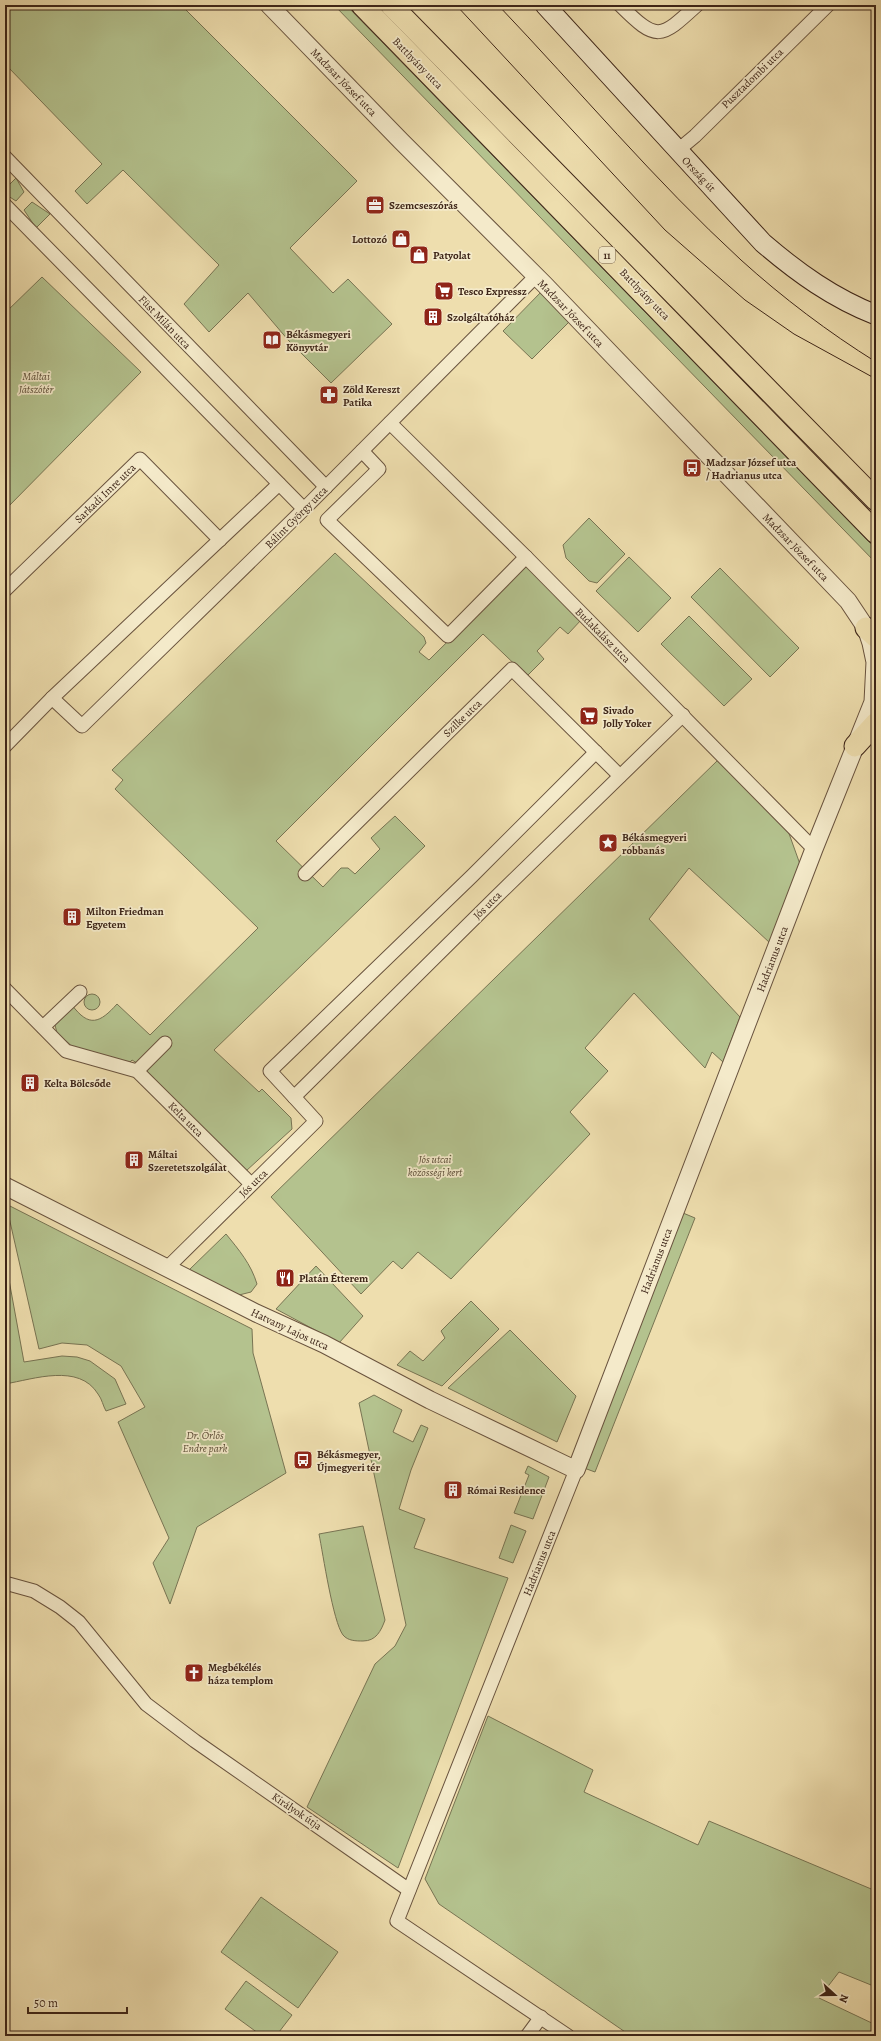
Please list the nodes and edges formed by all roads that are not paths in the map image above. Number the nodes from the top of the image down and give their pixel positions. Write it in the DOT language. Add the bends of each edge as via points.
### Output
graph roads {
  1 [pos="269,5"];
  2 [pos="362,5"];
  3 [pos="390,5"];
  4 [pos="545,5"];
  5 [pos="620,5"];
  6 [pos="697,5"];
  7 [pos="828,5"];
  8 [pos="677,151"];
  9 [pos="5,157"];
  10 [pos="8,213"];
  11 [pos="536,276"];
  12 [pos="876,315"];
  13 [pos="390,423"];
  14 [pos="362,451"];
  15 [pos="279,484"];
  16 [pos="326,487"];
  17 [pos="876,500"];
  18 [pos="304,509"];
  19 [pos="876,533"];
  20 [pos="220,540"];
  21 [pos="526,557"];
  22 [pos="5,590"];
  23 [pos="871,632"];
  24 [pos="52,698"];
  25 [pos="683,715"];
  26 [pos="876,722"];
  27 [pos="5,746"];
  28 [pos="854,746"];
  29 [pos="596,752"];
  30 [pos="620,776"];
  31 [pos="814,849"];
  32 [pos="305,874"];
  33 [pos="5,989"];
  34 [pos="80,992"];
  35 [pos="43,1027"];
  36 [pos="165,1043"];
  37 [pos="137,1071"];
  38 [pos="294,1097"];
  39 [pos="251,1184"];
  40 [pos="5,1186"];
  41 [pos="166,1268"];
  42 [pos="576,1470"];
  43 [pos="5,1583"];
  44 [pos="409,1890"];
  45 [pos="541,2017"];
  46 [pos="527,2036"];
  47 [pos="568,2036"];
  1 -- 11 [label="street, Madzsar József utca"];
  2 -- 19 [label="main road, Batthyány utca / 11"];
  3 -- 17 [label="main road, Batthyány utca / 11"];
  4 -- 8 [label="main road, Ország út"];
  5 -- 6 [label="street" via="641,25 660,32 672,28"];
  7 -- 8 [label="street, Pusztadombi utca"];
  8 -- 12 [label="main road, Ország út" via="763,243 790,266 827,292"];
  9 -- 16 [label="street, Füst Milán utca"];
  10 -- 15 [label="street"];
  11 -- 13 [label="street, Bálint György utca"];
  11 -- 23 [label="street, Madzsar József utca" via="848,601"];
  13 -- 14 [label="street, Bálint György utca"];
  13 -- 21 [label="street, Budakalász utca"];
  14 -- 16 [label="street, Bálint György utca"];
  14 -- 21 [label="street" via="379,469 327,520 448,636"];
  15 -- 18 [label="street"];
  15 -- 20 [label="street"];
  16 -- 18 [label="street, Bálint György utca"];
  18 -- 24 [label="street, Bálint György utca" via="82,726"];
  20 -- 22 [label="street, Sarkadi Imre utca" via="140,459"];
  20 -- 24 [label="street"];
  21 -- 25 [label="street, Budakalász utca"];
  23 -- 28 [label="street, Hadrianus utca" via="876,678 873,702"];
  24 -- 27 [label="street"];
  25 -- 30 [label="street, Jós utca"];
  25 -- 31 [label="street, Budakalász utca"];
  26 -- 28 [label="main road"];
  28 -- 31 [label="street, Hadrianus utca"];
  29 -- 30 [label="street, Szilke utca"];
  29 -- 32 [label="street, Szilke utca" via="512,669"];
  29 -- 38 [label="street, Jós utca" via="270,1071"];
  30 -- 38 [label="street, Jós utca"];
  31 -- 42 [label="street, Hadrianus utca"];
  33 -- 35 [label="street, Kelta utca"];
  34 -- 35 [label="street"];
  35 -- 37 [label="street, Kelta utca" via="66,1051"];
  36 -- 37 [label="street"];
  37 -- 39 [label="street, Kelta utca"];
  38 -- 39 [label="street, Jós utca" via="316,1121"];
  39 -- 41 [label="street, Jós utca"];
  40 -- 41 [label="street, Hatvany Lajos utca"];
  41 -- 42 [label="street, Hatvany Lajos utca"];
  42 -- 44 [label="street, Hadrianus utca"];
  43 -- 44 [label="street, Királyok útja" via="34,1591 60,1607 79,1622 146,1704"];
  44 -- 45 [label="street" via="397,1921"];
  45 -- 46 [label="street"];
  45 -- 47 [label="street"];
}
